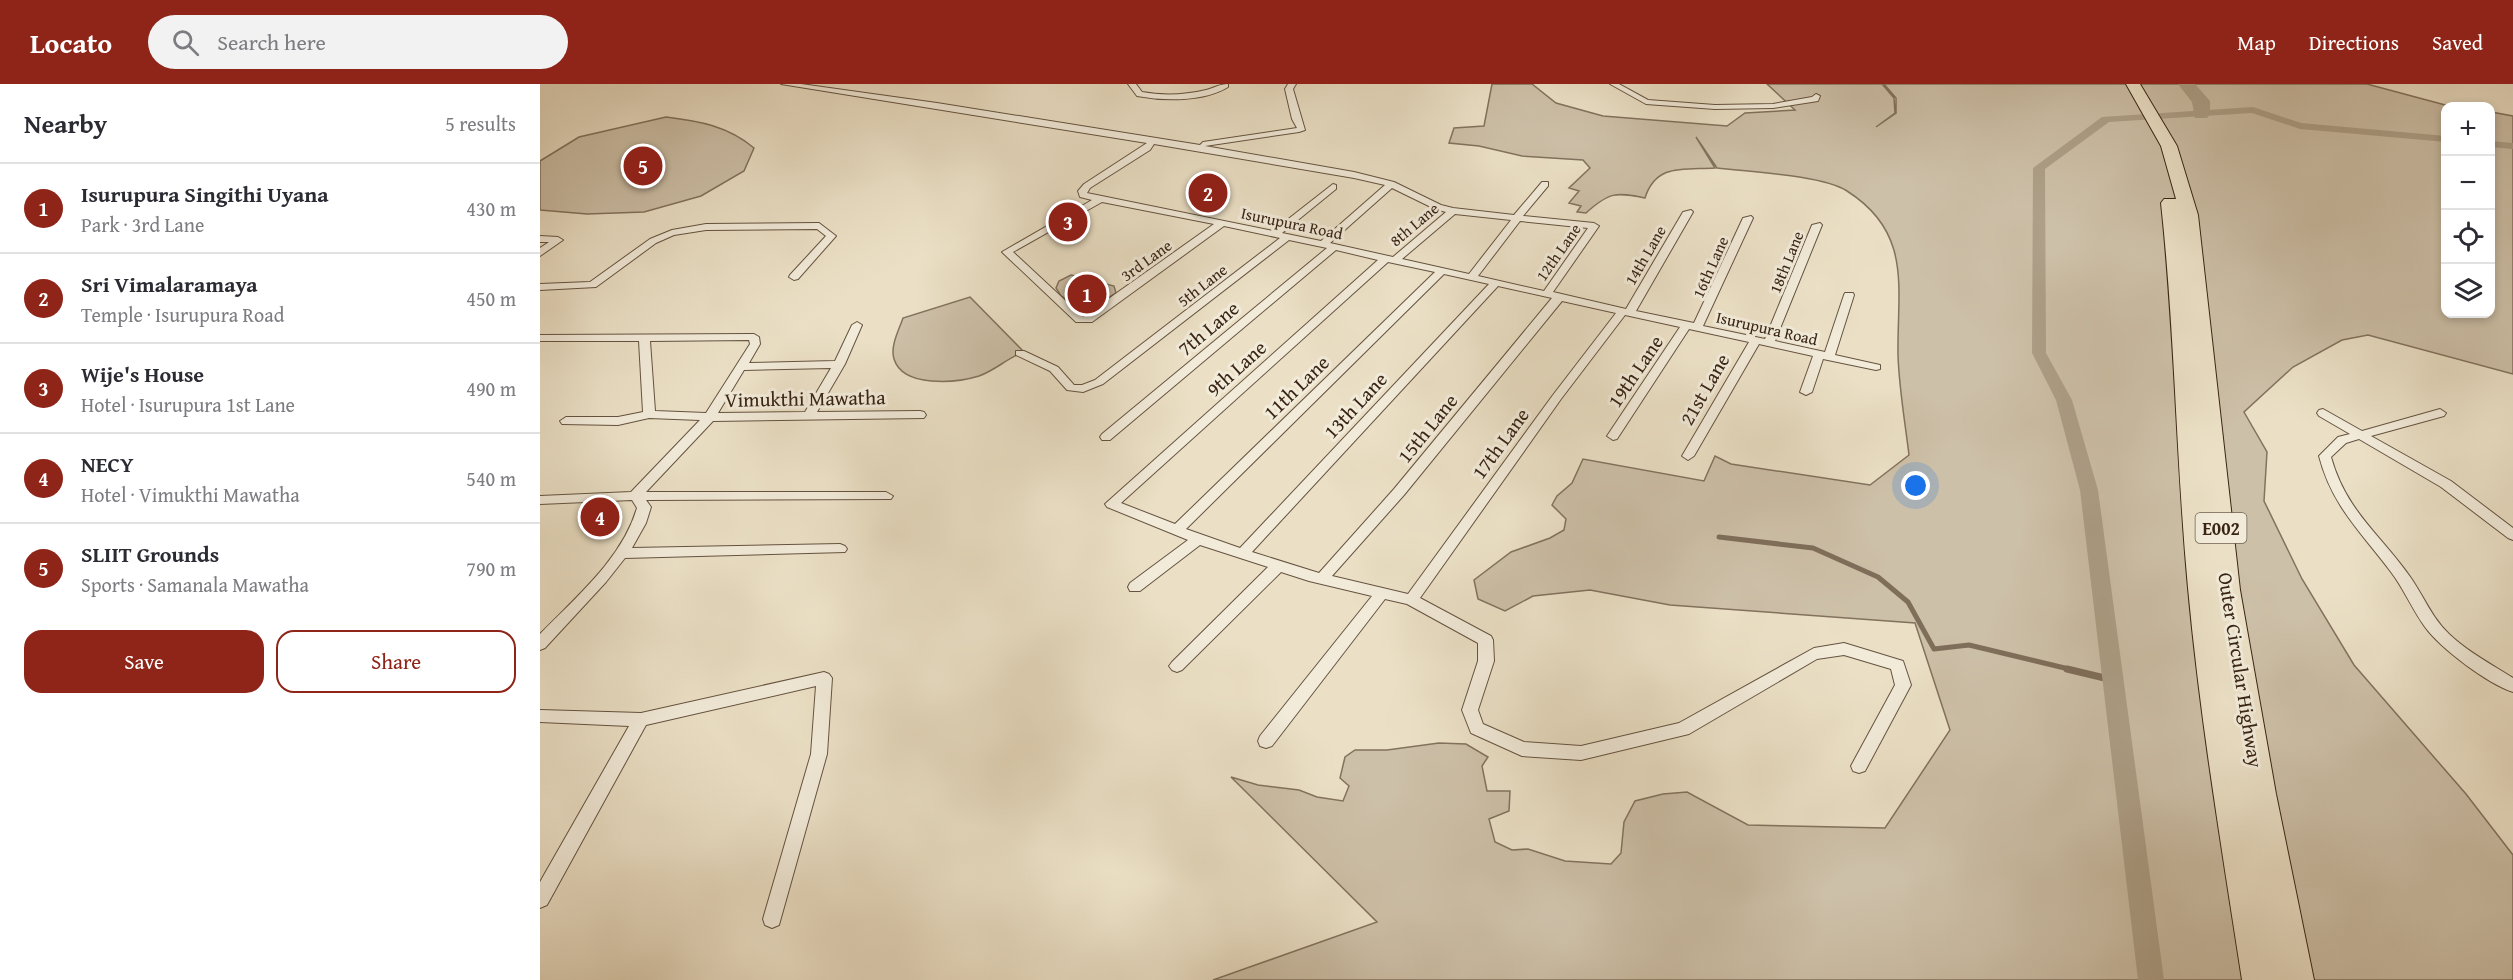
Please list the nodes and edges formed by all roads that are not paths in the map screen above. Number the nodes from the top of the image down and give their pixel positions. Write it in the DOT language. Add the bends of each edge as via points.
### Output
graph roads {
  1 [pos="785,84"];
  2 [pos="1132,84"];
  3 [pos="1224,84"];
  4 [pos="1292,84"];
  5 [pos="1614,84"];
  6 [pos="2119,84"];
  7 [pos="2133,84"];
  8 [pos="812,85"];
  9 [pos="1816,96"];
  10 [pos="1152,141"];
  11 [pos="1192,146"];
  12 [pos="1391,184"];
  13 [pos="1545,184"];
  14 [pos="1333,187"];
  15 [pos="1100,199"];
  16 [pos="1453,211"];
  17 [pos="1688,212"];
  18 [pos="1748,218"];
  19 [pos="1516,219"];
  20 [pos="1221,224"];
  21 [pos="1817,225"];
  22 [pos="1275,234"];
  23 [pos="1287,237"];
  24 [pos="540,239"];
  25 [pos="1328,246"];
  26 [pos="540,253"];
  27 [pos="1390,260"];
  28 [pos="1442,271"];
  29 [pos="794,277"];
  30 [pos="1471,278"];
  31 [pos="1496,283"];
  32 [pos="540,287"];
  33 [pos="1849,295"];
  34 [pos="1553,296"];
  35 [pos="1626,312"];
  36 [pos="857,325"];
  37 [pos="1692,327"];
  38 [pos="540,338"];
  39 [pos="644,338"];
  40 [pos="1755,341"];
  41 [pos="1769,344"];
  42 [pos="1020,354"];
  43 [pos="1824,356"];
  44 [pos="839,364"];
  45 [pos="741,368"];
  46 [pos="1876,368"];
  47 [pos="1806,392"];
  48 [pos="2323,413"];
  49 [pos="2440,413"];
  50 [pos="649,414"];
  51 [pos="920,415"];
  52 [pos="809,416"];
  53 [pos="710,417"];
  54 [pos="566,421"];
  55 [pos="2363,435"];
  56 [pos="1613,436"];
  57 [pos="1106,437"];
  58 [pos="1688,456"];
  59 [pos="635,496"];
  60 [pos="886,496"];
  61 [pos="540,500"];
  62 [pos="1177,530"];
  63 [pos="2513,535"];
  64 [pos="1198,539"];
  65 [pos="840,549"];
  66 [pos="621,553"];
  67 [pos="1242,554"];
  68 [pos="1278,566"];
  69 [pos="1322,579"];
  70 [pos="1135,587"];
  71 [pos="1381,594"];
  72 [pos="1411,600"];
  73 [pos="540,644"];
  74 [pos="1177,666"];
  75 [pos="2513,686"];
  76 [pos="540,716"];
  77 [pos="642,720"];
  78 [pos="1266,741"];
  79 [pos="1859,766"];
  80 [pos="540,899"];
  81 [pos="772,919"];
  82 [pos="2260,980"];
  83 [pos="2296,980"];
  1 -- 8 [label="street"];
  2 -- 3 [label="street" via="1140,94 1165,97 1214,90"];
  4 -- 11 [label="street" via="1289,89 1302,128 1299,130"];
  5 -- 9 [label="street" via="1646,102 1715,107 1773,106"];
  6 -- 82 [label="highway, Outer Circular Highway / E002" via="2154,146 2172,211 2206,629"];
  7 -- 83 [label="highway, Outer Circular Highway / E002" via="2169,146 2189,215 2228,590 2260,794"];
  8 -- 10 [label="street"];
  10 -- 11 [label="street"];
  10 -- 15 [label="street" via="1148,148 1082,191 1083,195"];
  11 -- 12 [label="street"];
  12 -- 16 [label="street"];
  12 -- 25 [label="street, 7th Lane"];
  13 -- 19 [label="street"];
  14 -- 22 [label="street"];
  15 -- 20 [label="street, Isurupura Road"];
  15 -- 20 [label="street, 3rd Lane" via="1007,252 1080,320 1088,320"];
  16 -- 19 [label="street"];
  16 -- 27 [label="street, 8th Lane"];
  17 -- 35 [label="street, 14th Lane"];
  18 -- 37 [label="street, 16th Lane"];
  19 -- 30 [label="street"];
  19 -- 34 [label="street, 12th Lane" via="1594,226"];
  20 -- 22 [label="street, Isurupura Road"];
  21 -- 41 [label="street, 18th Lane"];
  22 -- 23 [label="street, Isurupura Road"];
  23 -- 25 [label="street, Isurupura Road"];
  23 -- 42 [label="street, 5th Lane" via="1099,382 1083,389 1071,388 1054,369"];
  24 -- 26 [label="street" via="558,240"];
  25 -- 27 [label="street, Isurupura Road"];
  25 -- 57 [label="street, 7th Lane"];
  27 -- 28 [label="street, Isurupura Road"];
  27 -- 62 [label="street, 9th Lane" via="1112,504"];
  28 -- 30 [label="street, Isurupura Road"];
  28 -- 62 [label="street, 11th Lane"];
  29 -- 32 [label="street" via="831,236 819,226 706,227 672,233 653,241 592,285"];
  30 -- 31 [label="street, Isurupura Road"];
  31 -- 34 [label="street, Isurupura Road"];
  31 -- 67 [label="street, 13th Lane"];
  33 -- 43 [label="street"];
  34 -- 35 [label="street, Isurupura Road"];
  34 -- 69 [label="street, 15th Lane" via="1399,492"];
  35 -- 37 [label="street, Isurupura Road"];
  35 -- 72 [label="street, 17th Lane" via="1557,397"];
  36 -- 44 [label="street"];
  37 -- 40 [label="street, Isurupura Road"];
  37 -- 56 [label="street, 19th Lane"];
  38 -- 39 [label="street, Vimukthi Mawatha"];
  39 -- 45 [label="street, Vimukthi Mawatha" via="754,338 755,344"];
  39 -- 50 [label="street"];
  40 -- 41 [label="street, Isurupura Road"];
  40 -- 58 [label="street, 21st Lane"];
  41 -- 43 [label="street, Isurupura Road"];
  43 -- 46 [label="street, Isurupura Road"];
  43 -- 47 [label="street"];
  44 -- 45 [label="street"];
  44 -- 52 [label="street"];
  45 -- 53 [label="street, Vimukthi Mawatha"];
  48 -- 55 [label="street"];
  49 -- 55 [label="street"];
  50 -- 53 [label="street"];
  50 -- 54 [label="street" via="618,421"];
  51 -- 52 [label="street, Vimukthi Mawatha"];
  52 -- 53 [label="street, Vimukthi Mawatha"];
  53 -- 59 [label="street"];
  55 -- 63 [label="street" via="2446,484"];
  55 -- 75 [label="street" via="2342,440 2325,456 2328,475 2343,507 2405,582 2435,629 2463,654"];
  59 -- 60 [label="street"];
  59 -- 61 [label="street"];
  59 -- 66 [label="street" via="644,507 642,522"];
  62 -- 64 [label="street"];
  64 -- 67 [label="street"];
  64 -- 70 [label="street"];
  65 -- 66 [label="street"];
  66 -- 73 [label="street"];
  67 -- 68 [label="street"];
  68 -- 69 [label="street"];
  68 -- 74 [label="street"];
  69 -- 71 [label="street"];
  71 -- 72 [label="street"];
  71 -- 78 [label="street"];
  72 -- 79 [label="street" via="1486,640 1486,661 1470,710 1477,728 1522,749 1581,753 1683,729 1814,654 1844,649 1898,665 1903,685"];
  76 -- 77 [label="street"];
  77 -- 80 [label="street"];
  77 -- 81 [label="street" via="824,678 819,754"];
}
